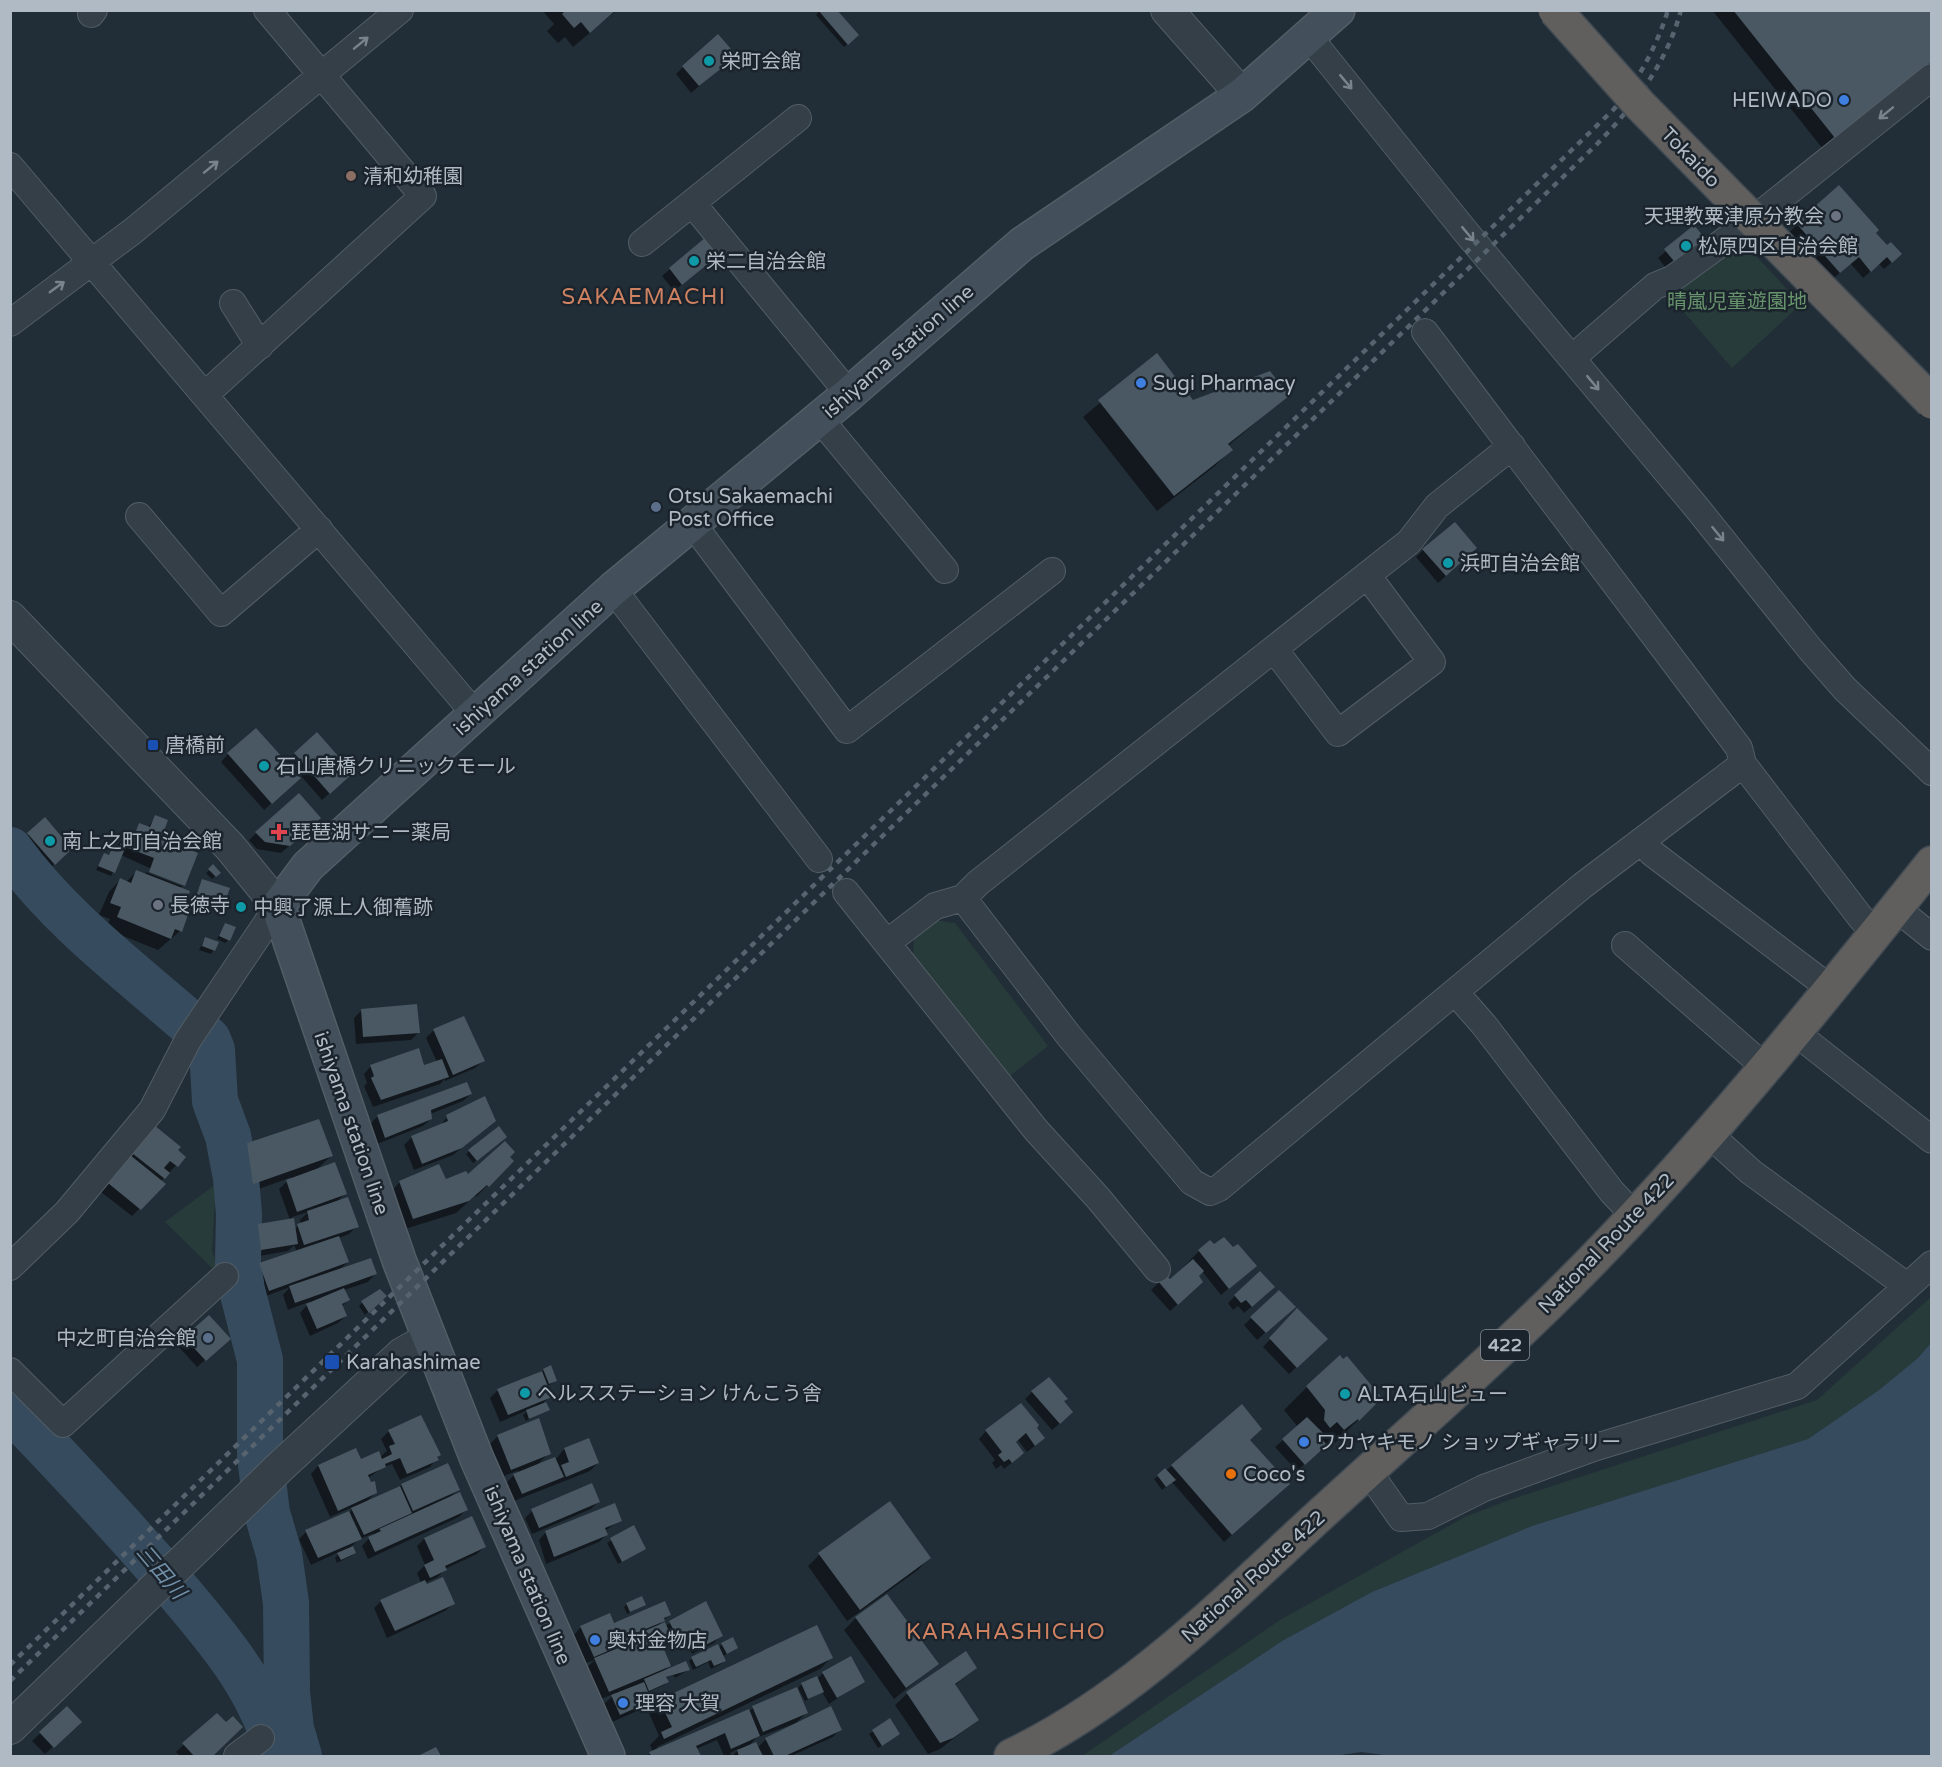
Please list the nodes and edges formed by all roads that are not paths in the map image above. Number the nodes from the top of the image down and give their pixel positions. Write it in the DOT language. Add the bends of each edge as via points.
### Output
graph roads {
  1 [pos="267,10"];
  2 [pos="400,10"];
  3 [pos="1167,10"];
  4 [pos="1338,10"];
  5 [pos="1558,14"];
  6 [pos="1309,37"];
  7 [pos="321,75"];
  8 [pos="1932,77"];
  9 [pos="1242,95"];
  10 [pos="798,118"];
  11 [pos="10,166"];
  12 [pos="692,203"];
  13 [pos="1753,220"];
  14 [pos="642,243"];
  15 [pos="91,261"];
  16 [pos="233,303"];
  17 [pos="10,323"];
  18 [pos="1425,332"];
  19 [pos="260,346"];
  20 [pos="1572,358"];
  21 [pos="206,394"];
  22 [pos="849,394"];
  23 [pos="1932,402"];
  24 [pos="819,418"];
  25 [pos="1512,446"];
  26 [pos="139,516"];
  27 [pos="692,523"];
  28 [pos="319,529"];
  29 [pos="945,570"];
  30 [pos="1052,571"];
  31 [pos="1367,575"];
  32 [pos="613,589"];
  33 [pos="10,617"];
  34 [pos="1274,649"];
  35 [pos="475,714"];
  36 [pos="1743,764"];
  37 [pos="1932,772"];
  38 [pos="1641,841"];
  39 [pos="819,859"];
  40 [pos="1932,863"];
  41 [pos="846,892"];
  42 [pos="963,898"];
  43 [pos="278,906"];
  44 [pos="1896,908"];
  45 [pos="1876,933"];
  46 [pos="1932,937"];
  47 [pos="888,942"];
  48 [pos="1625,945"];
  49 [pos="1831,990"];
  50 [pos="1455,992"];
  51 [pos="1796,1033"];
  52 [pos="1766,1068"];
  53 [pos="1709,1134"];
  54 [pos="1932,1140"];
  55 [pos="1634,1215"];
  56 [pos="1932,1264"];
  57 [pos="10,1266"];
  58 [pos="1158,1269"];
  59 [pos="225,1276"];
  60 [pos="1906,1286"];
  61 [pos="430,1338"];
  62 [pos="10,1371"];
  63 [pos="1368,1471"];
  64 [pos="10,1728"];
  65 [pos="261,1738"];
  66 [pos="237,1756"];
  67 [pos="608,1756"];
  68 [pos="1011,1756"];
  1 -- 7 [label="street"];
  7 -- 2 [label="street, one-way"];
  3 -- 9 [label="street"];
  4 -- 6 [label="main road, ishiyama station line"];
  5 -- 13 [label="street" via="1612,77"];
  5 -- 23 [label="highway, Tokaido, bridge" via="1639,104"];
  6 -- 9 [label="main road, ishiyama station line"];
  6 -- 20 [label="street, one-way"];
  15 -- 7 [label="street, one-way" via="133,231"];
  7 -- 19 [label="street" via="423,196"];
  8 -- 13 [label="street, one-way"];
  9 -- 22 [label="main road, ishiyama station line" via="1022,244"];
  10 -- 12 [label="street"];
  11 -- 15 [label="street"];
  12 -- 14 [label="street"];
  12 -- 22 [label="street"];
  13 -- 20 [label="street" via="1672,279 1655,286"];
  13 -- 23 [label="street"];
  17 -- 15 [label="street, one-way"];
  15 -- 21 [label="street"];
  16 -- 19 [label="street"];
  18 -- 25 [label="street"];
  19 -- 21 [label="street"];
  20 -- 37 [label="street, one-way" via="1841,684"];
  21 -- 28 [label="street"];
  22 -- 24 [label="main road, ishiyama station line"];
  24 -- 27 [label="main road, ishiyama station line"];
  24 -- 29 [label="street"];
  25 -- 31 [label="street" via="1437,506 1409,542"];
  25 -- 36 [label="street" via="1739,748"];
  26 -- 28 [label="street" via="221,613"];
  27 -- 30 [label="street" via="847,730"];
  27 -- 32 [label="main road, ishiyama station line"];
  28 -- 35 [label="street"];
  31 -- 34 [label="street"];
  31 -- 34 [label="street" via="1432,662 1338,733"];
  32 -- 35 [label="main road, ishiyama station line"];
  32 -- 39 [label="street"];
  33 -- 43 [label="street" via="230,846"];
  34 -- 42 [label="street"];
  35 -- 43 [label="main road, ishiyama station line" via="308,866"];
  36 -- 38 [label="street"];
  36 -- 45 [label="street"];
  38 -- 49 [label="street"];
  38 -- 50 [label="street"];
  40 -- 44 [label="highway, National Route 422 / 422"];
  41 -- 47 [label="street"];
  42 -- 47 [label="street" via="935,906"];
  42 -- 50 [label="street" via="1100,1073 1192,1182 1210,1192"];
  43 -- 57 [label="street" via="195,1028 152,1110 67,1212"];
  43 -- 61 [label="main road, ishiyama station line" via="399,1260"];
  44 -- 45 [label="highway, National Route 422 / 422"];
  44 -- 46 [label="street"];
  45 -- 49 [label="highway, National Route 422 / 422"];
  47 -- 58 [label="street" via="1036,1130"];
  48 -- 52 [label="street"];
  49 -- 51 [label="highway, National Route 422 / 422"];
  50 -- 55 [label="street"];
  51 -- 52 [label="highway, National Route 422 / 422"];
  51 -- 54 [label="street"];
  52 -- 53 [label="highway, National Route 422 / 422"];
  53 -- 55 [label="highway, National Route 422 / 422"];
  53 -- 60 [label="street" via="1751,1172"];
  55 -- 63 [label="highway, National Route 422 / 422" via="1569,1283"];
  56 -- 60 [label="street"];
  59 -- 62 [label="street" via="63,1424"];
  60 -- 63 [label="street" via="1797,1386 1593,1448 1484,1488 1428,1515 1401,1518"];
  61 -- 64 [label="street" via="402,1353"];
  61 -- 67 [label="main road, ishiyama station line" via="477,1459"];
  63 -- 68 [label="highway, National Route 422 / 422" via="1187,1637 1131,1682 1061,1730"];
  65 -- 66 [label="street"];
}
